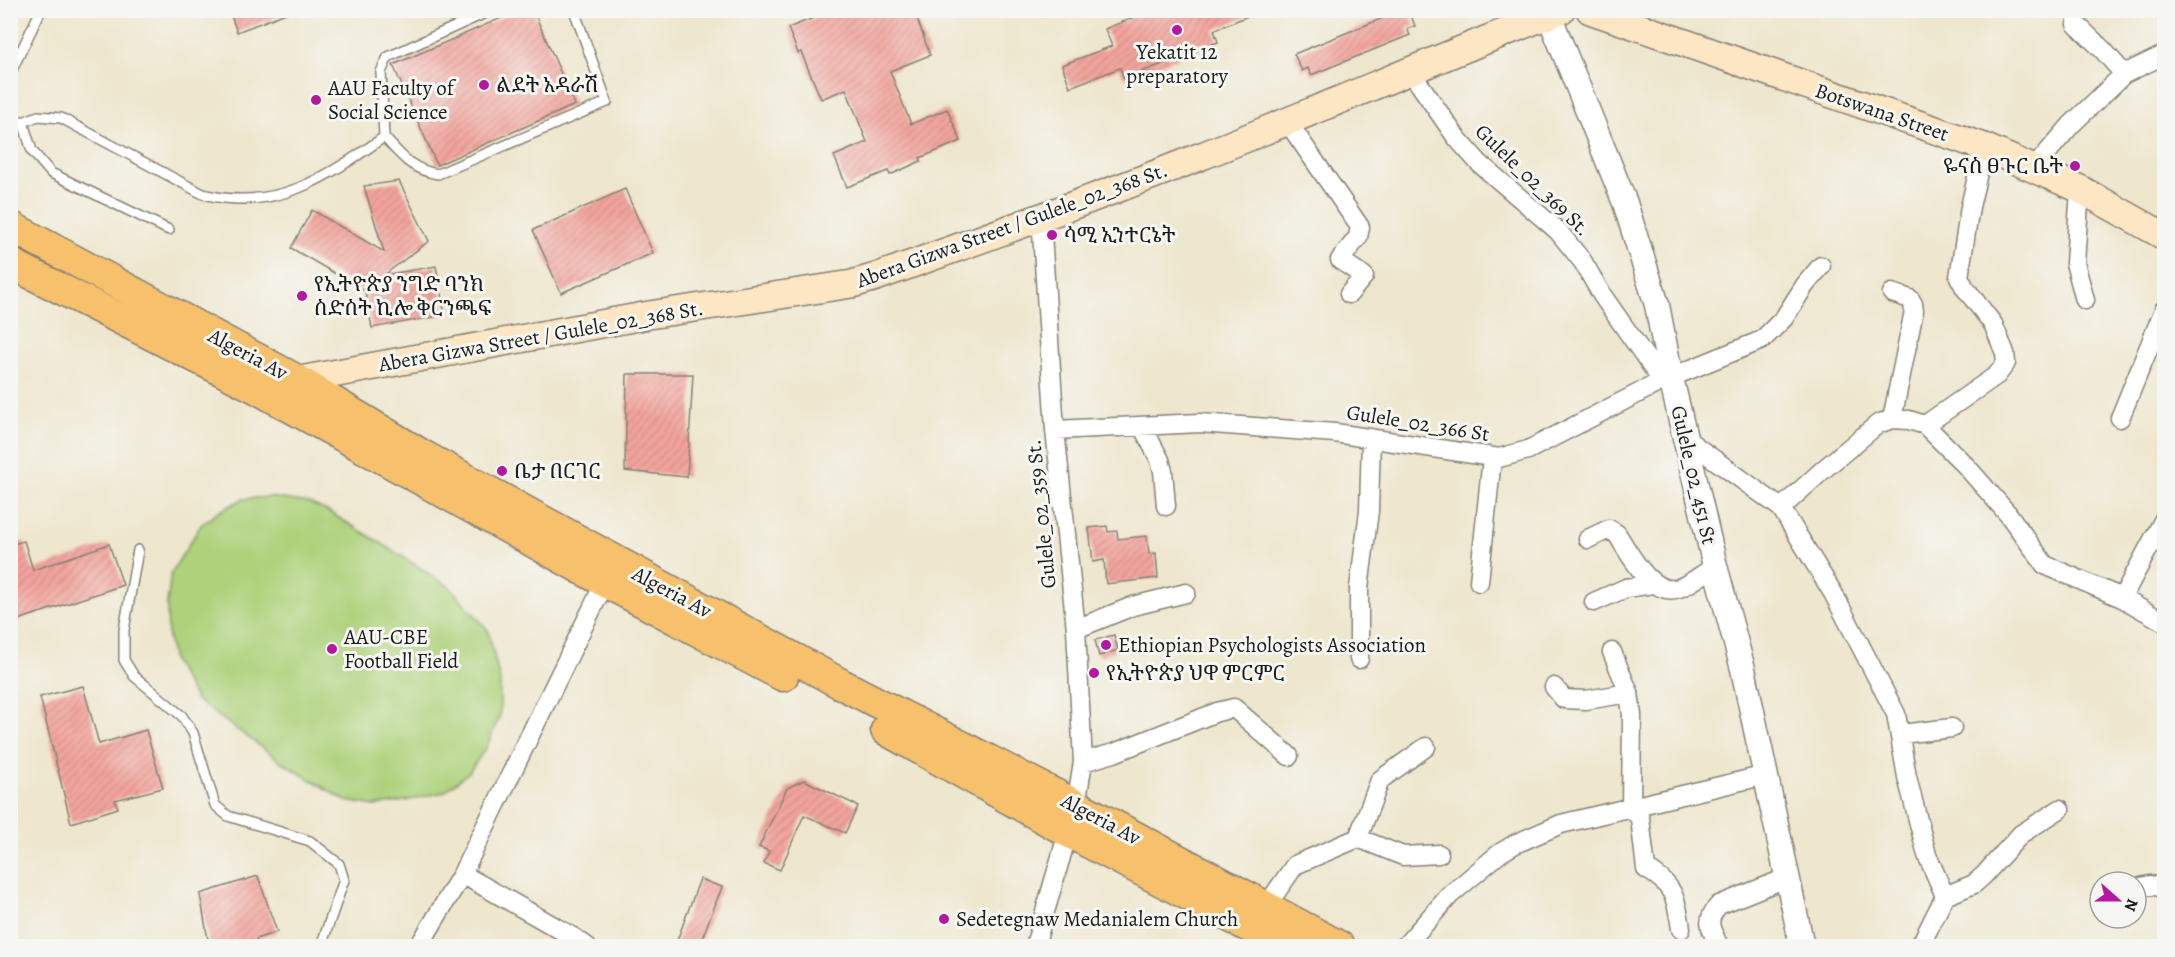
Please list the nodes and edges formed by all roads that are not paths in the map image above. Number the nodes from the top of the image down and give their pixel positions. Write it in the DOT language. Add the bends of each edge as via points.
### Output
graph roads {
  1 [pos="40,10"];
  2 [pos="492,10"];
  3 [pos="574,10"];
  4 [pos="1590,10"];
  5 [pos="1555,13"];
  6 [pos="2076,24"];
  7 [pos="2164,55"];
  8 [pos="1411,72"];
  9 [pos="10,74"];
  10 [pos="2124,74"];
  11 [pos="10,117"];
  12 [pos="1287,121"];
  13 [pos="23,122"];
  14 [pos="384,137"];
  15 [pos="1984,147"];
  16 [pos="2034,168"];
  17 [pos="2080,189"];
  18 [pos="1041,218"];
  19 [pos="10,226"];
  20 [pos="169,230"];
  21 [pos="2164,236"];
  22 [pos="10,263"];
  23 [pos="1821,266"];
  24 [pos="1892,293"];
  25 [pos="1349,294"];
  26 [pos="2085,300"];
  27 [pos="2164,310"];
  28 [pos="297,380"];
  29 [pos="1667,380"];
  30 [pos="256,388"];
  31 [pos="2120,418"];
  32 [pos="1892,419"];
  33 [pos="1925,425"];
  34 [pos="1142,426"];
  35 [pos="1055,430"];
  36 [pos="1371,438"];
  37 [pos="1686,439"];
  38 [pos="1492,458"];
  39 [pos="1166,506"];
  40 [pos="1781,508"];
  41 [pos="2164,519"];
  42 [pos="1588,538"];
  43 [pos="138,550"];
  44 [pos="1714,566"];
  45 [pos="610,571"];
  46 [pos="1479,582"];
  47 [pos="1653,584"];
  48 [pos="1186,593"];
  49 [pos="2122,598"];
  50 [pos="1594,602"];
  51 [pos="2164,622"];
  52 [pos="1076,629"];
  53 [pos="1612,652"];
  54 [pos="1359,659"];
  55 [pos="1554,687"];
  56 [pos="1629,693"];
  57 [pos="1952,728"];
  58 [pos="1900,734"];
  59 [pos="1426,747"];
  60 [pos="1289,756"];
  61 [pos="1083,762"];
  62 [pos="1766,775"];
  63 [pos="1631,808"];
  64 [pos="2060,809"];
  65 [pos="1072,819"];
  66 [pos="1358,838"];
  67 [pos="1439,854"];
  68 [pos="462,874"];
  69 [pos="1786,878"];
  70 [pos="2148,885"];
  71 [pos="2164,888"];
  72 [pos="1945,896"];
  73 [pos="1265,908"];
  74 [pos="1681,929"];
  75 [pos="321,946"];
  76 [pos="419,946"];
  77 [pos="586,946"];
  78 [pos="1035,946"];
  79 [pos="1286,946"];
  80 [pos="1339,946"];
  81 [pos="1405,946"];
  82 [pos="1719,946"];
  83 [pos="1802,946"];
  84 [pos="1920,946"];
  1 -- 9 [label="lane"];
  2 -- 14 [label="lane" via="388,57 381,72"];
  3 -- 14 [label="lane" via="607,102 438,174 411,166"];
  4 -- 15 [label="main road, Botswana Street"];
  5 -- 8 [label="main road, Abera Gizwa Street / Gulele_02_368 St."];
  5 -- 29 [label="street, Gulele_02_451 St" via="1625,203 1657,305"];
  6 -- 10 [label="street"];
  7 -- 10 [label="street"];
  8 -- 12 [label="main road, Abera Gizwa Street / Gulele_02_368 St."];
  8 -- 29 [label="street, Gulele_02_369 St." via="1479,163 1571,246 1602,295"];
  10 -- 16 [label="street" via="2071,124"];
  11 -- 13 [label="lane"];
  12 -- 18 [label="main road, Abera Gizwa Street / Gulele_02_368 St."];
  12 -- 25 [label="street" via="1360,227 1358,237 1340,260 1364,276"];
  13 -- 14 [label="lane" via="38,116 62,118 203,194 223,199 260,199 301,189"];
  13 -- 20 [label="lane" via="32,151 51,173"];
  15 -- 16 [label="main road, Botswana Street"];
  15 -- 33 [label="street" via="1959,277 1993,324 2006,363 1997,375"];
  16 -- 17 [label="main road, Botswana Street"];
  17 -- 21 [label="main road, Botswana Street"];
  17 -- 26 [label="street" via="2075,263"];
  18 -- 28 [label="main road, Abera Gizwa Street / Gulele_02_368 St." via="852,284 649,315"];
  18 -- 35 [label="street, Gulele_02_359 St."];
  19 -- 28 [label="main road, Algeria Av"];
  22 -- 30 [label="main road, Algeria Av"];
  23 -- 29 [label="street, Gulele_02_366 St" via="1784,318 1762,340"];
  24 -- 32 [label="street" via="1910,299 1914,311"];
  27 -- 31 [label="street"];
  28 -- 30 [label="main road, Abera Gizwa Street / Gulele_02_368 St."];
  28 -- 45 [label="main road, Algeria Av"];
  29 -- 37 [label="street, Gulele_02_451 St"];
  29 -- 38 [label="street, Gulele_02_366 St" via="1528,450"];
  30 -- 45 [label="main road, Algeria Av"];
  32 -- 33 [label="street"];
  32 -- 40 [label="street" via="1878,424"];
  33 -- 49 [label="street" via="1994,498 2045,565"];
  34 -- 35 [label="street, Gulele_02_366 St"];
  34 -- 36 [label="street, Gulele_02_366 St" via="1200,423"];
  34 -- 39 [label="street" via="1160,460"];
  35 -- 52 [label="street, Gulele_02_359 St."];
  36 -- 38 [label="street, Gulele_02_366 St"];
  36 -- 54 [label="street" via="1369,511 1359,588"];
  37 -- 40 [label="street"];
  37 -- 44 [label="street, Gulele_02_451 St"];
  38 -- 46 [label="street"];
  40 -- 58 [label="street" via="1833,593 1896,714"];
  41 -- 49 [label="street"];
  42 -- 47 [label="street" via="1609,529 1617,534"];
  43 -- 75 [label="lane" via="124,630 124,660 134,676 182,716 193,733 215,805 228,816 310,841 339,864 344,880"];
  44 -- 47 [label="street" via="1678,589"];
  44 -- 62 [label="street, Gulele_02_451 St" via="1743,669"];
  45 -- 65 [label="main road, Algeria Av" via="910,743"];
  45 -- 68 [label="street"];
  47 -- 50 [label="street" via="1626,588"];
  48 -- 52 [label="street" via="1133,606"];
  49 -- 51 [label="street"];
  52 -- 61 [label="street, Gulele_02_359 St."];
  53 -- 56 [label="street"];
  55 -- 56 [label="street" via="1564,699 1586,700"];
  56 -- 63 [label="street"];
  57 -- 58 [label="street"];
  58 -- 72 [label="street" via="1927,855"];
  59 -- 66 [label="street" via="1380,780"];
  60 -- 61 [label="street" via="1234,708"];
  61 -- 65 [label="street, Gulele_02_359 St."];
  62 -- 63 [label="street"];
  62 -- 69 [label="street, Gulele_02_451 St"];
  63 -- 74 [label="street" via="1640,818 1646,869 1672,890"];
  63 -- 81 [label="street" via="1562,824 1500,853 1450,895"];
  64 -- 72 [label="street" via="2021,834 1974,884"];
  65 -- 73 [label="main road, Algeria Av"];
  65 -- 78 [label="street, Gulele_02_359 St."];
  65 -- 79 [label="main road, Algeria Av"];
  66 -- 67 [label="street" via="1403,856"];
  66 -- 73 [label="street" via="1295,865"];
  68 -- 76 [label="street"];
  68 -- 77 [label="street"];
  69 -- 82 [label="street" via="1714,910 1710,925"];
  69 -- 83 [label="street, Gulele_02_451 St"];
  70 -- 71 [label="street"];
  72 -- 84 [label="street"];
  73 -- 80 [label="main road, Algeria Av"];
}
